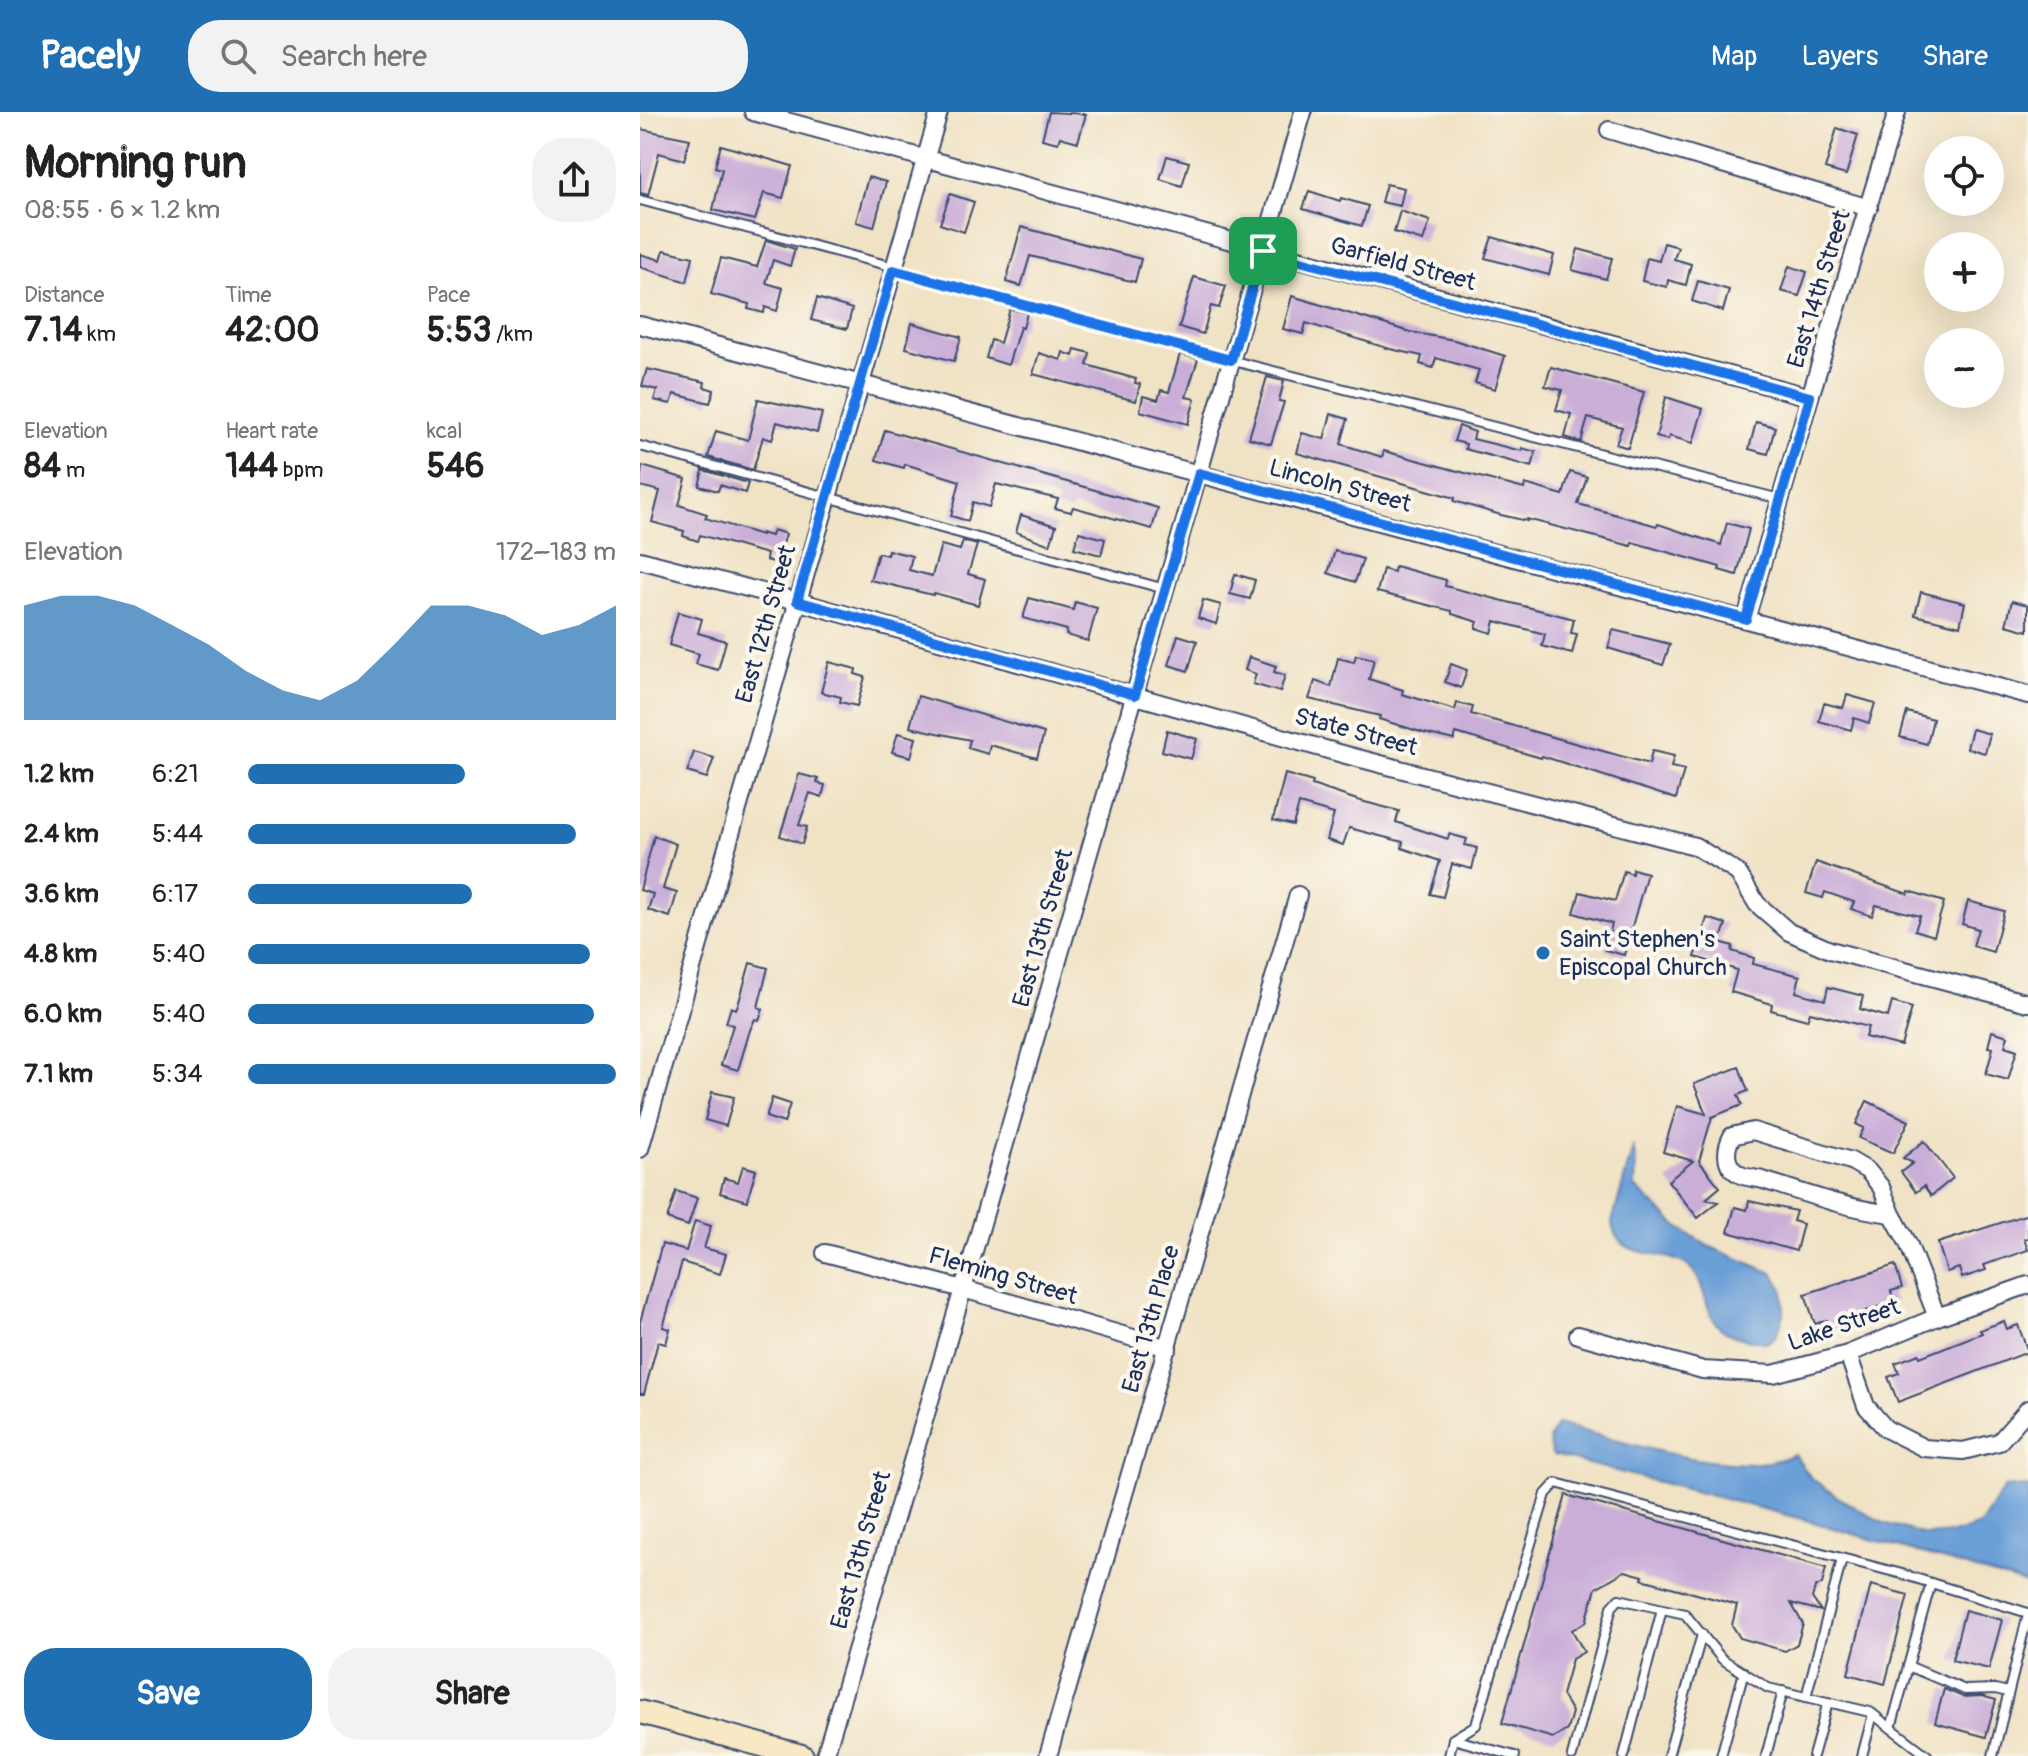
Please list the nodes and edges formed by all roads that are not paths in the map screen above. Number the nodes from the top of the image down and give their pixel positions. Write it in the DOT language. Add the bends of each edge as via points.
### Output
graph roads {
  1 [pos="753,112"];
  2 [pos="939,112"];
  3 [pos="1303,112"];
  4 [pos="1897,112"];
  5 [pos="1609,130"];
  6 [pos="925,157"];
  7 [pos="640,200"];
  8 [pos="1869,208"];
  9 [pos="1263,251"];
  10 [pos="894,269"];
  11 [pos="640,325"];
  12 [pos="1231,360"];
  13 [pos="861,385"];
  14 [pos="1810,397"];
  15 [pos="640,446"];
  16 [pos="1199,473"];
  17 [pos="827,499"];
  18 [pos="1781,500"];
  19 [pos="640,560"];
  20 [pos="1165,589"];
  21 [pos="797,601"];
  22 [pos="1746,619"];
  23 [pos="1135,695"];
  24 [pos="2028,695"];
  25 [pos="1298,895"];
  26 [pos="2028,1003"];
  27 [pos="640,1149"];
  28 [pos="1892,1214"];
  29 [pos="825,1253"];
  30 [pos="2028,1286"];
  31 [pos="963,1289"];
  32 [pos="1937,1317"];
  33 [pos="1578,1335"];
  34 [pos="1168,1348"];
  35 [pos="1848,1354"];
  36 [pos="2028,1409"];
  37 [pos="1842,1559"];
  38 [pos="1931,1583"];
  39 [pos="1662,1609"];
  40 [pos="2028,1613"];
  41 [pos="1702,1634"];
  42 [pos="1908,1666"];
  43 [pos="1744,1672"];
  44 [pos="1783,1691"];
  45 [pos="2008,1692"];
  46 [pos="1806,1697"];
  47 [pos="1828,1702"];
  48 [pos="640,1712"];
  49 [pos="1873,1714"];
  50 [pos="1891,1728"];
  51 [pos="1453,1739"];
  52 [pos="1911,1743"];
  53 [pos="802,1756"];
  54 [pos="825,1756"];
  55 [pos="1048,1756"];
  56 [pos="1449,1756"];
  57 [pos="1515,1756"];
  58 [pos="1572,1756"];
  59 [pos="1624,1756"];
  60 [pos="1668,1756"];
  61 [pos="1721,1756"];
  62 [pos="1766,1756"];
  63 [pos="1813,1756"];
  64 [pos="1862,1756"];
  65 [pos="1907,1756"];
  66 [pos="1928,1756"];
  67 [pos="1993,1756"];
  1 -- 6 [label="street, Garfield Street"];
  2 -- 6 [label="street, East 12th Street"];
  3 -- 9 [label="street, East 13th Street"];
  4 -- 8 [label="street, East 14th Street"];
  5 -- 8 [label="street"];
  6 -- 9 [label="street, Garfield Street"];
  6 -- 10 [label="street, East 12th Street"];
  7 -- 10 [label="lane"];
  8 -- 14 [label="street, East 14th Street"];
  9 -- 12 [label="street, East 13th Street"];
  9 -- 14 [label="street, Garfield Street"];
  10 -- 12 [label="lane"];
  10 -- 13 [label="street, East 12th Street"];
  11 -- 13 [label="street, Lincoln Street"];
  12 -- 16 [label="street, East 13th Street"];
  12 -- 18 [label="lane"];
  13 -- 16 [label="street, Lincoln Street"];
  13 -- 17 [label="street, East 12th Street"];
  14 -- 18 [label="street, East 14th Street"];
  15 -- 17 [label="lane"];
  16 -- 20 [label="street, East 13th Street"];
  16 -- 22 [label="street, Lincoln Street"];
  17 -- 20 [label="lane"];
  17 -- 21 [label="street, East 12th Street"];
  18 -- 22 [label="street, East 14th Street"];
  19 -- 21 [label="street, State Street"];
  20 -- 23 [label="street, East 13th Street"];
  21 -- 23 [label="street, State Street"];
  21 -- 27 [label="street, East 12th Street"];
  22 -- 24 [label="street, Lincoln Street"];
  23 -- 26 [label="street, State Street" via="1695,846 1738,873 1757,904 1789,932 1830,950"];
  23 -- 31 [label="street, East 13th Street"];
  25 -- 34 [label="street, East 13th Place"];
  28 -- 28 [label="street" via="1813,1198 1738,1174 1728,1161 1726,1146 1732,1136 1753,1131 1851,1161 1881,1187"];
  28 -- 32 [label="street"];
  29 -- 31 [label="street, Fleming Street"];
  30 -- 32 [label="street, Lake Street"];
  31 -- 34 [label="street, Fleming Street"];
  31 -- 54 [label="street, East 13th Street"];
  32 -- 35 [label="street, Lake Street"];
  33 -- 35 [label="street, Lake Street" via="1703,1370 1773,1374"];
  34 -- 55 [label="street, East 13th Place"];
  35 -- 36 [label="street" via="1866,1406 1886,1429 1924,1448 1963,1451 1999,1442"];
  37 -- 38 [label="lane"];
  37 -- 46 [label="lane"];
  37 -- 51 [label="lane" via="1556,1483 1546,1494 1476,1725"];
  38 -- 40 [label="lane"];
  38 -- 42 [label="lane"];
  39 -- 41 [label="lane" via="1685,1614"];
  39 -- 58 [label="lane" via="1619,1599 1612,1607"];
  39 -- 59 [label="lane"];
  40 -- 45 [label="lane"];
  41 -- 43 [label="lane" via="1722,1659"];
  41 -- 60 [label="lane"];
  42 -- 45 [label="lane" via="1965,1690"];
  42 -- 50 [label="lane"];
  43 -- 44 [label="lane"];
  43 -- 61 [label="lane"];
  44 -- 46 [label="lane"];
  44 -- 62 [label="lane"];
  45 -- 67 [label="lane"];
  46 -- 47 [label="lane"];
  47 -- 49 [label="lane"];
  47 -- 63 [label="lane"];
  48 -- 53 [label="main road"];
  49 -- 50 [label="lane"];
  49 -- 64 [label="lane"];
  50 -- 52 [label="lane"];
  51 -- 56 [label="lane"];
  51 -- 57 [label="lane"];
  52 -- 65 [label="lane"];
  52 -- 66 [label="lane"];
}
